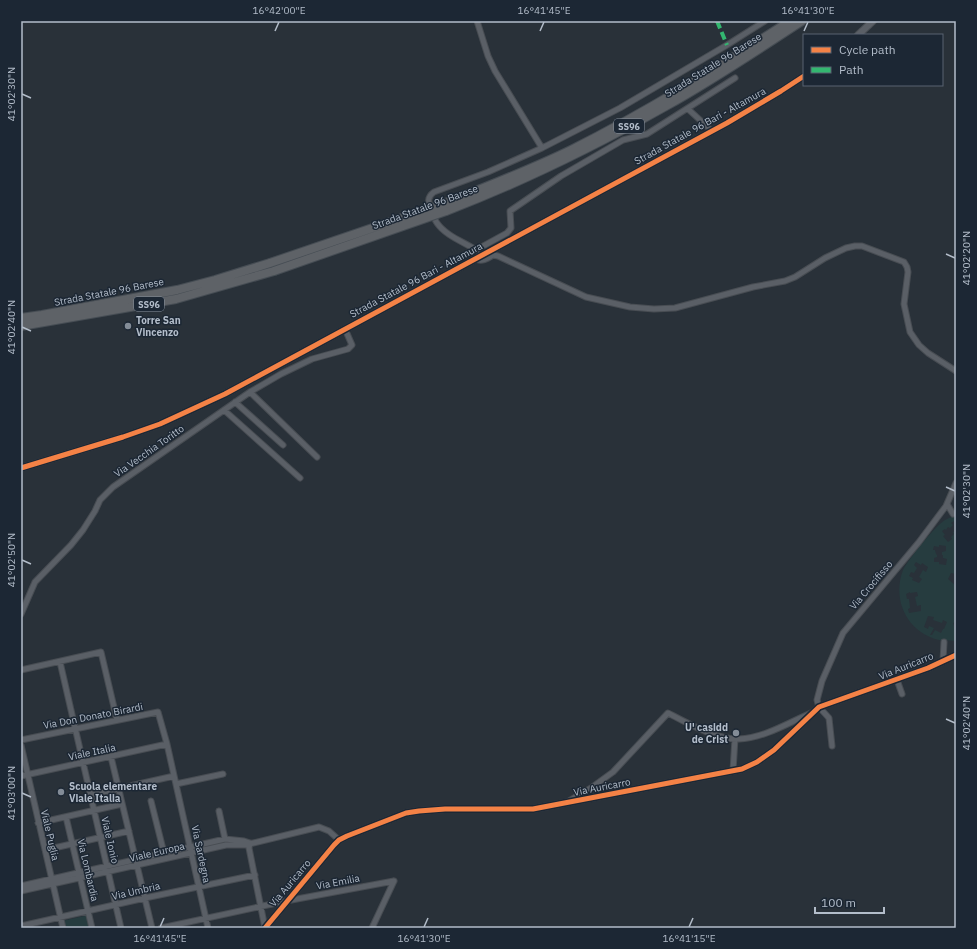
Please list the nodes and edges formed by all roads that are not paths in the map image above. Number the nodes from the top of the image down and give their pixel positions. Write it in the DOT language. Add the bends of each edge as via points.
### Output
graph roads {
  1 [pos="477,21"];
  2 [pos="765,21"];
  3 [pos="790,21"];
  4 [pos="802,21"];
  5 [pos="874,21"];
  6 [pos="859,34"];
  7 [pos="803,77"];
  8 [pos="735,78"];
  9 [pos="688,109"];
  10 [pos="712,131"];
  11 [pos="542,148"];
  12 [pos="444,208"];
  13 [pos="477,255"];
  14 [pos="272,267"];
  15 [pos="21,318"];
  16 [pos="21,326"];
  17 [pos="345,329"];
  18 [pos="956,371"];
  19 [pos="250,392"];
  20 [pos="235,402"];
  21 [pos="224,410"];
  22 [pos="282,445"];
  23 [pos="317,457"];
  24 [pos="21,468"];
  25 [pos="300,478"];
  26 [pos="956,483"];
  27 [pos="947,504"];
  28 [pos="953,514"];
  29 [pos="21,614"];
  30 [pos="944,642"];
  31 [pos="956,655"];
  32 [pos="943,661"];
  33 [pos="60,662"];
  34 [pos="21,670"];
  35 [pos="897,680"];
  36 [pos="902,694"];
  37 [pos="819,707"];
  38 [pos="814,712"];
  39 [pos="117,720"];
  40 [pos="74,729"];
  41 [pos="735,738"];
  42 [pos="21,740"];
  43 [pos="167,744"];
  44 [pos="21,745"];
  45 [pos="832,746"];
  46 [pos="112,757"];
  47 [pos="82,763"];
  48 [pos="732,771"];
  49 [pos="223,774"];
  50 [pos="27,775"];
  51 [pos="21,776"];
  52 [pos="174,776"];
  53 [pos="176,784"];
  54 [pos="119,789"];
  55 [pos="90,796"];
  56 [pos="151,800"];
  57 [pos="122,804"];
  58 [pos="566,804"];
  59 [pos="94,811"];
  60 [pos="219,811"];
  61 [pos="66,817"];
  62 [pos="38,823"];
  63 [pos="129,831"];
  64 [pos="100,838"];
  65 [pos="225,839"];
  66 [pos="339,840"];
  67 [pos="250,843"];
  68 [pos="73,844"];
  69 [pos="191,847"];
  70 [pos="45,850"];
  71 [pos="164,853"];
  72 [pos="192,853"];
  73 [pos="136,859"];
  74 [pos="106,866"];
  75 [pos="137,866"];
  76 [pos="108,872"];
  77 [pos="80,875"];
  78 [pos="255,875"];
  79 [pos="52,881"];
  80 [pos="21,886"];
  81 [pos="199,886"];
  82 [pos="21,891"];
  83 [pos="145,898"];
  84 [pos="286,901"];
  85 [pos="115,904"];
  86 [pos="261,906"];
  87 [pos="88,911"];
  88 [pos="60,917"];
  89 [pos="206,918"];
  90 [pos="21,926"];
  91 [pos="63,928"];
  92 [pos="92,928"];
  93 [pos="121,928"];
  94 [pos="152,928"];
  95 [pos="161,928"];
  96 [pos="208,928"];
  97 [pos="265,928"];
  98 [pos="372,928"];
  1 -- 11 [label="street" via="495,71"];
  2 -- 11 [label="street" via="620,108"];
  3 -- 12 [label="highway, Strada Statale 96 Barese / SS96" via="666,99 577,147"];
  4 -- 12 [label="highway, Strada Statale 96 Barese / SS96" via="667,106 495,192"];
  5 -- 6 [label="street"];
  7 -- 10 [label="street, Strada Statale 96 Bari - Altamura"];
  8 -- 9 [label="street"];
  9 -- 10 [label="street"];
  9 -- 13 [label="street" via="648,134 623,140 561,176 510,211 511,228 508,233"];
  10 -- 13 [label="street, Strada Statale 96 Bari - Altamura"];
  11 -- 13 [label="street" via="430,194 428,200 436,222 449,235 465,242"];
  12 -- 14 [label="highway, Strada Statale 96 Barese / SS96, bridge"];
  13 -- 17 [label="street, Strada Statale 96 Bari - Altamura"];
  13 -- 18 [label="street" via="485,260 493,255 498,256 586,297 630,307 654,309 675,308 785,281 846,248 862,246 904,262 908,272 904,304 910,332 919,346"];
  14 -- 15 [label="highway, Strada Statale 96 Barese / SS96" via="177,290"];
  14 -- 16 [label="highway, Strada Statale 96 Barese / SS96" via="176,300"];
  17 -- 19 [label="street, Via Vecchia Toritto" via="352,345 348,349 312,359"];
  17 -- 24 [label="street, Strada Statale 96 Bari - Altamura" via="225,394 160,424"];
  19 -- 20 [label="street, Via Vecchia Toritto"];
  19 -- 23 [label="street"];
  20 -- 21 [label="street, Via Vecchia Toritto"];
  20 -- 22 [label="street"];
  21 -- 25 [label="street"];
  21 -- 29 [label="street, Via Vecchia Toritto" via="113,487 100,500 79,535 35,582"];
  26 -- 27 [label="street, Via Crocifisso"];
  27 -- 28 [label="street"];
  27 -- 37 [label="street, Via Crocifisso" via="919,542 843,633 822,681 817,700"];
  30 -- 32 [label="street"];
  31 -- 32 [label="street, Via Auricarro"];
  32 -- 35 [label="street, Via Auricarro"];
  33 -- 34 [label="street"];
  33 -- 39 [label="street" via="101,652"];
  33 -- 40 [label="street, Viale Ionio"];
  35 -- 36 [label="street"];
  35 -- 37 [label="street, Via Auricarro"];
  37 -- 38 [label="street, Via Auricarro"];
  37 -- 45 [label="street" via="829,718"];
  38 -- 41 [label="street" via="766,734"];
  38 -- 48 [label="street, Via Auricarro" via="774,750 757,762"];
  39 -- 40 [label="street, Via Don Donato Birardi"];
  39 -- 43 [label="street, Via Don Donato Birardi" via="158,712"];
  40 -- 42 [label="street, Via Don Donato Birardi"];
  40 -- 47 [label="street, Viale Ionio"];
  41 -- 48 [label="street"];
  41 -- 58 [label="street" via="713,734 668,713 613,772"];
  43 -- 46 [label="street, Viale Italia"];
  43 -- 52 [label="street, Via Sardegna"];
  44 -- 50 [label="street, Viale Puglia"];
  46 -- 47 [label="street, Viale Italia"];
  46 -- 54 [label="street"];
  47 -- 50 [label="street, Viale Italia"];
  47 -- 55 [label="street, Viale Ionio"];
  48 -- 58 [label="street, Via Auricarro"];
  49 -- 53 [label="street"];
  50 -- 51 [label="street, Viale Italia"];
  50 -- 62 [label="street, Viale Puglia"];
  52 -- 53 [label="street, Via Sardegna"];
  52 -- 54 [label="street"];
  53 -- 69 [label="street, Via Sardegna"];
  54 -- 55 [label="street"];
  54 -- 57 [label="street"];
  55 -- 59 [label="street, Viale Ionio"];
  56 -- 71 [label="street"];
  57 -- 59 [label="street"];
  57 -- 63 [label="street"];
  58 -- 66 [label="street, Via Auricarro" via="533,809 446,809 406,813"];
  59 -- 61 [label="street"];
  59 -- 64 [label="street, Viale Ionio"];
  60 -- 65 [label="street"];
  61 -- 62 [label="street"];
  61 -- 68 [label="street, Via Lombardia"];
  62 -- 70 [label="street, Viale Puglia"];
  63 -- 64 [label="street"];
  63 -- 73 [label="street"];
  64 -- 68 [label="street"];
  64 -- 74 [label="street, Viale Ionio"];
  65 -- 67 [label="street, Viale Europa"];
  65 -- 69 [label="street, Viale Europa"];
  66 -- 67 [label="street, Viale Europa" via="329,831 319,827"];
  66 -- 84 [label="street, Via Auricarro"];
  67 -- 72 [label="street, Viale Europa" via="226,845"];
  67 -- 78 [label="street"];
  68 -- 70 [label="street"];
  68 -- 77 [label="street, Via Lombardia"];
  69 -- 71 [label="street, Viale Europa"];
  69 -- 72 [label="street, Via Sardegna"];
  70 -- 79 [label="street, Viale Puglia"];
  71 -- 73 [label="street, Viale Europa"];
  72 -- 75 [label="street, Viale Europa"];
  72 -- 81 [label="street, Via Sardegna"];
  73 -- 74 [label="street, Viale Europa"];
  73 -- 75 [label="street"];
  74 -- 76 [label="street, Viale Ionio"];
  74 -- 77 [label="street, Viale Europa"];
  75 -- 76 [label="street, Viale Europa"];
  75 -- 83 [label="street"];
  76 -- 77 [label="street, Viale Europa"];
  76 -- 85 [label="street, Viale Ionio"];
  77 -- 79 [label="street, Viale Europa"];
  77 -- 87 [label="street, Via Lombardia"];
  78 -- 81 [label="street, Via Umbria"];
  78 -- 86 [label="street"];
  79 -- 80 [label="street, Viale Europa"];
  79 -- 82 [label="street, Viale Europa"];
  79 -- 88 [label="street, Viale Puglia"];
  81 -- 83 [label="street, Via Umbria"];
  81 -- 89 [label="street, Via Sardegna"];
  83 -- 85 [label="street, Via Umbria"];
  83 -- 94 [label="street"];
  84 -- 86 [label="street, Via Emilia"];
  84 -- 97 [label="street, Via Auricarro"];
  84 -- 98 [label="street, Via Emilia" via="394,881"];
  85 -- 87 [label="street, Via Umbria"];
  85 -- 93 [label="street, Viale Ionio"];
  86 -- 89 [label="street, Via Emilia"];
  86 -- 97 [label="street"];
  87 -- 88 [label="street, Via Umbria"];
  87 -- 92 [label="street, Via Lombardia"];
  88 -- 90 [label="street, Via Umbria"];
  88 -- 91 [label="street, Viale Puglia"];
  89 -- 95 [label="street, Via Emilia"];
  89 -- 96 [label="street, Via Sardegna"];
}
